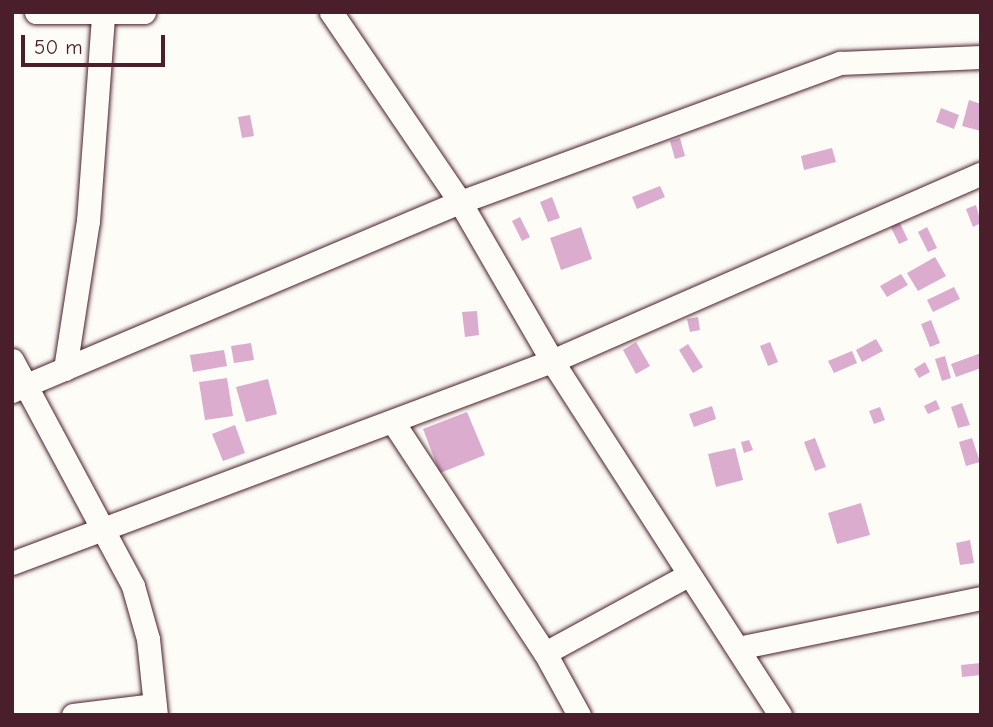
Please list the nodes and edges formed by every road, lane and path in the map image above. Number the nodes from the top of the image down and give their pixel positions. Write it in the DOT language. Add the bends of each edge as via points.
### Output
graph roads {
  1 [pos="36,12"];
  2 [pos="144,12"];
  3 [pos="331,12"];
  4 [pos="103,16"];
  5 [pos="981,57"];
  6 [pos="981,174"];
  7 [pos="460,202"];
  8 [pos="12,360"];
  9 [pos="552,361"];
  10 [pos="65,369"];
  11 [pos="20,388"];
  12 [pos="393,422"];
  13 [pos="108,529"];
  14 [pos="12,563"];
  15 [pos="688,575"];
  16 [pos="981,598"];
  17 [pos="738,648"];
  18 [pos="545,653"];
  19 [pos="155,710"];
  20 [pos="73,715"];
  21 [pos="579,715"];
  22 [pos="780,715"];
  1 -- 4 [label="street"];
  2 -- 4 [label="street"];
  3 -- 7 [label="street"];
  4 -- 10 [label="street" via="88,221"];
  5 -- 7 [label="street" via="840,63"];
  6 -- 9 [label="street"];
  7 -- 9 [label="street"];
  7 -- 10 [label="street"];
  8 -- 11 [label="street"];
  9 -- 12 [label="street"];
  9 -- 15 [label="street"];
  10 -- 11 [label="street"];
  11 -- 13 [label="street"];
  12 -- 13 [label="street"];
  12 -- 18 [label="street"];
  13 -- 14 [label="street"];
  13 -- 19 [label="street" via="148,639"];
  15 -- 17 [label="street"];
  15 -- 18 [label="street"];
  16 -- 17 [label="street"];
  17 -- 22 [label="street"];
  18 -- 21 [label="street"];
  19 -- 20 [label="street"];
}
